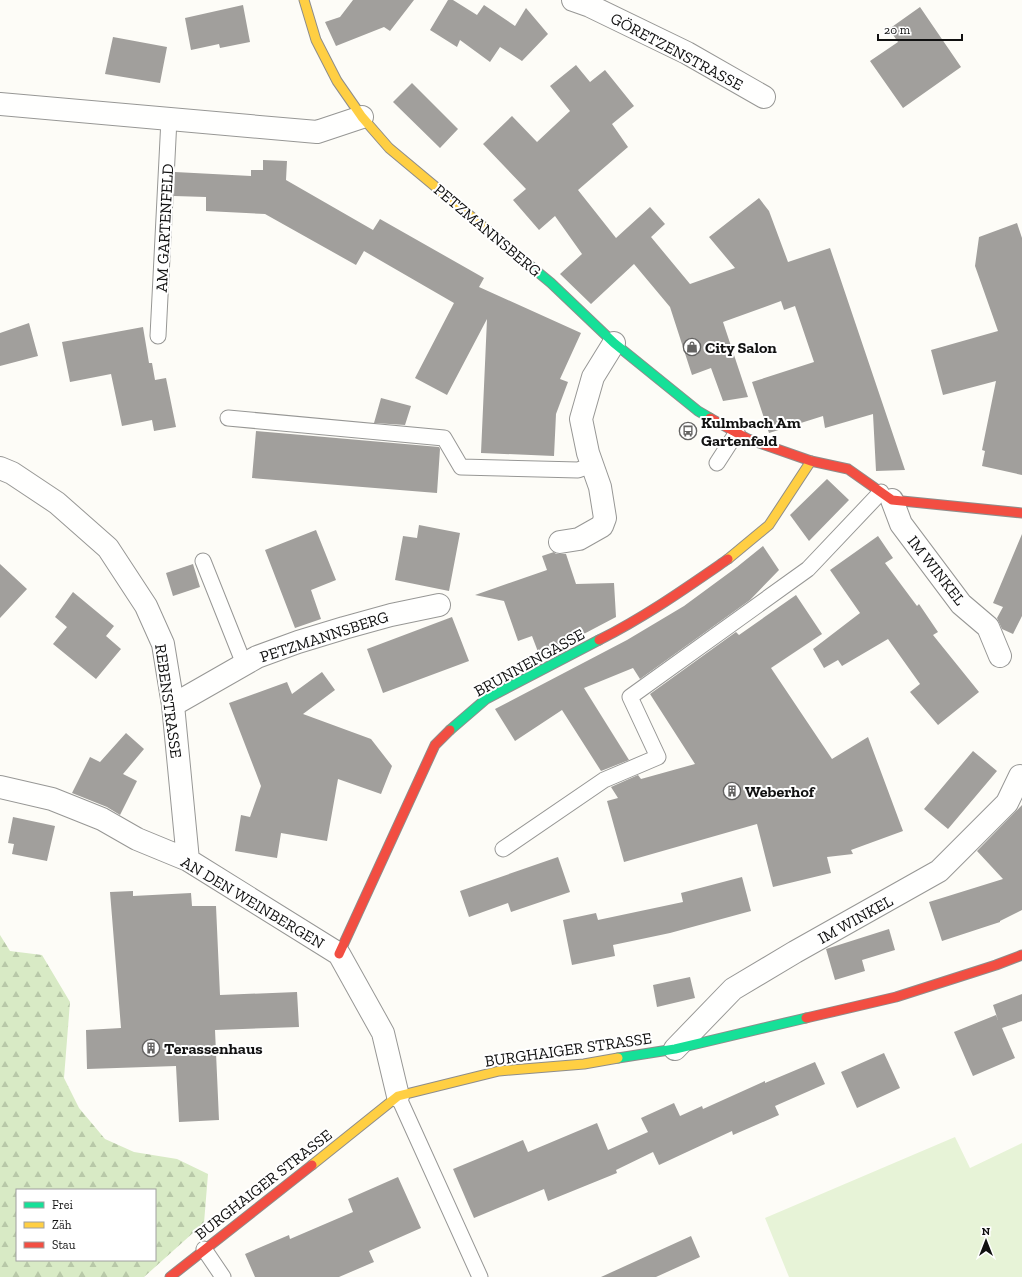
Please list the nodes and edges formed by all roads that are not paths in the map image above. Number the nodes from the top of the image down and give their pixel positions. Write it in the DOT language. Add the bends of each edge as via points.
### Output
graph roads {
  1 [pos="304,0"];
  2 [pos="586,2"];
  3 [pos="764,97"];
  4 [pos="0,104"];
  5 [pos="362,117"];
  6 [pos="169,119"];
  7 [pos="158,336"];
  8 [pos="614,343"];
  9 [pos="228,418"];
  10 [pos="737,432"];
  11 [pos="811,461"];
  12 [pos="717,463"];
  13 [pos="592,465"];
  14 [pos="0,468"];
  15 [pos="886,496"];
  16 [pos="1022,513"];
  17 [pos="560,542"];
  18 [pos="203,561"];
  19 [pos="439,605"];
  20 [pos="1000,656"];
  21 [pos="244,664"];
  22 [pos="173,705"];
  23 [pos="1020,776"];
  24 [pos="0,787"];
  25 [pos="503,849"];
  26 [pos="188,860"];
  27 [pos="339,954"];
  28 [pos="1022,955"];
  29 [pos="675,1049"];
  30 [pos="398,1096"];
  31 [pos="204,1249"];
  32 [pos="170,1277"];
  33 [pos="223,1277"];
  34 [pos="480,1277"];
  1 -- 5 [label="street, PETZMANNSBERG" via="316,40 337,81"];
  2 -- 3 [label="street, GÖRETZENSTRASSE" via="686,53"];
  4 -- 6 [label="street"];
  5 -- 6 [label="street" via="317,132"];
  5 -- 8 [label="street, PETZMANNSBERG" via="389,148 551,283"];
  6 -- 7 [label="lane, AM GARTENFELD"];
  8 -- 10 [label="street, PETZMANNSBERG" via="698,411"];
  8 -- 13 [label="street" via="593,377 581,419"];
  9 -- 13 [label="lane" via="444,438 461,467 578,470"];
  10 -- 11 [label="street, PETZMANNSBERG" via="748,439"];
  10 -- 12 [label="lane"];
  11 -- 15 [label="street, PETZMANNSBERG" via="848,469"];
  11 -- 27 [label="street, BRUNNENGASSE" via="769,525 730,557 677,595 621,629 486,699 435,744"];
  13 -- 17 [label="street" via="600,487 606,518 602,526 579,539"];
  14 -- 22 [label="street, REBENSTRASSE" via="12,473 57,503 108,548 146,606 163,644"];
  15 -- 16 [label="street, PETZMANNSBERG"];
  15 -- 20 [label="street, IM WINKEL" via="901,524 961,604 988,627"];
  15 -- 25 [label="lane" via="808,569 630,697 658,757 604,780"];
  18 -- 21 [label="lane"];
  19 -- 21 [label="street, PETZMANNSBERG" via="328,632 256,657"];
  21 -- 22 [label="street, PETZMANNSBERG"];
  22 -- 26 [label="street, REBENSTRASSE"];
  23 -- 29 [label="street, IM WINKEL" via="1007,803 939,871 733,989"];
  24 -- 26 [label="street, AN DEN WEINBERGEN" via="52,799 102,819 137,839"];
  26 -- 27 [label="street, AN DEN WEINBERGEN"];
  27 -- 30 [label="street, AN DEN WEINBERGEN" via="383,1033"];
  28 -- 29 [label="street, BURGHAIGER STRASSE" via="896,997"];
  29 -- 30 [label="street, BURGHAIGER STRASSE" via="584,1064 499,1071"];
  30 -- 31 [label="street, BURGHAIGER STRASSE"];
  30 -- 34 [label="lane"];
  31 -- 32 [label="street, BURGHAIGER STRASSE"];
  31 -- 33 [label="lane"];
}
